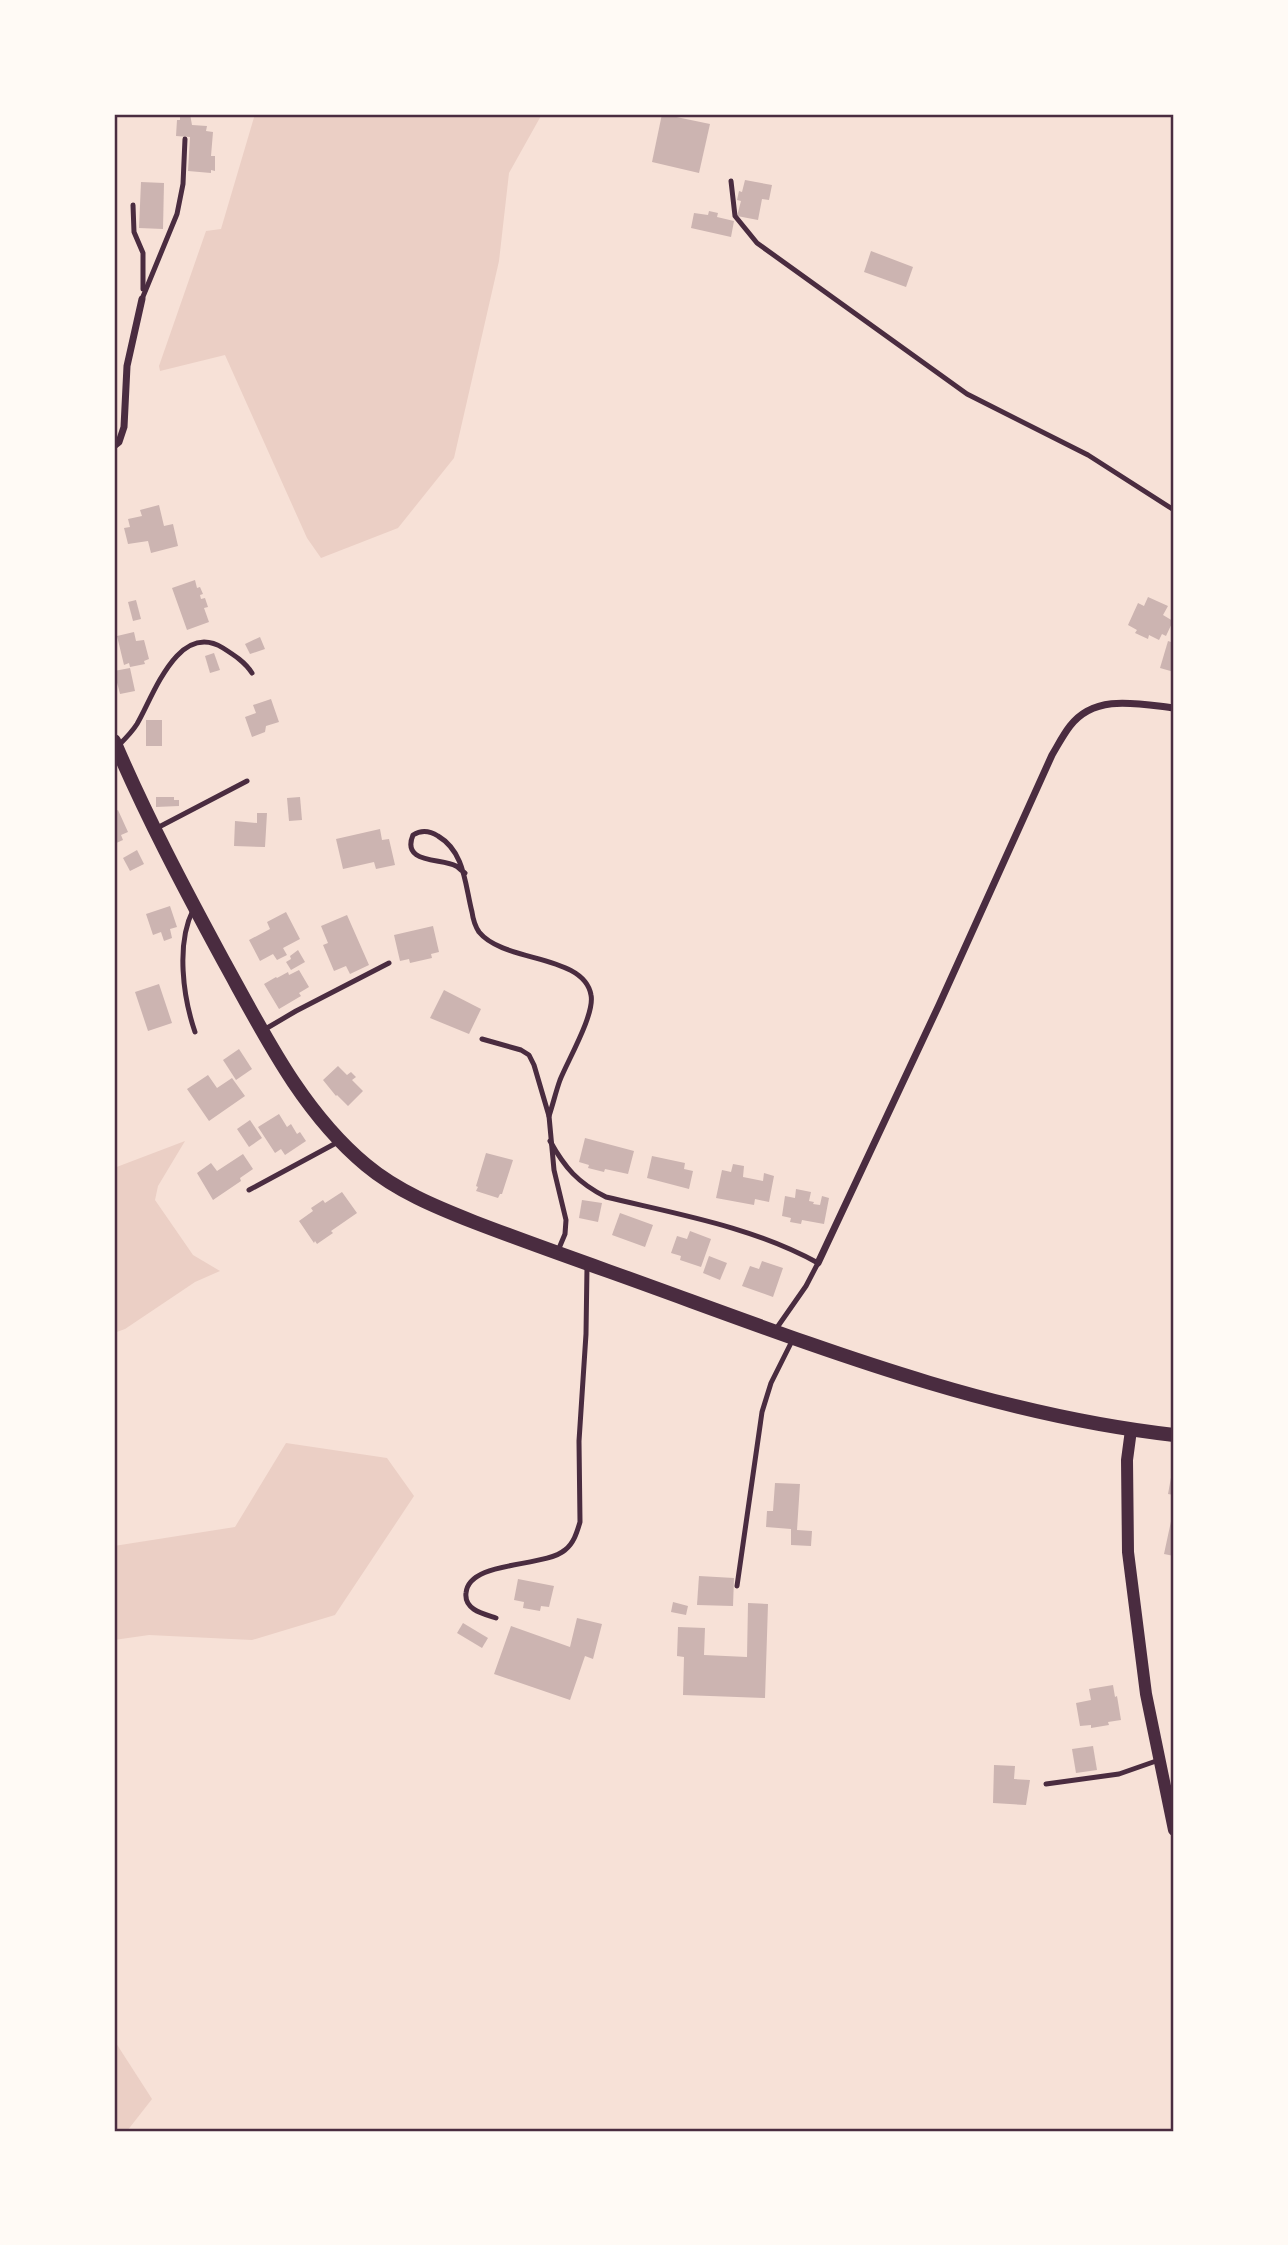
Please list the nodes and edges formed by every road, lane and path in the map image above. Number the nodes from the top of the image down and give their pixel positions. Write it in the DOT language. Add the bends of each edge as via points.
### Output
graph roads {
  1 [pos="185,139"];
  2 [pos="731,181"];
  3 [pos="133,205"];
  4 [pos="142,299"];
  5 [pos="114,446"];
  6 [pos="1174,510"];
  7 [pos="252,673"];
  8 [pos="1174,708"];
  9 [pos="115,744"];
  10 [pos="247,781"];
  11 [pos="154,829"];
  12 [pos="465,873"];
  13 [pos="195,907"];
  14 [pos="389,963"];
  15 [pos="262,1031"];
  16 [pos="195,1032"];
  17 [pos="482,1039"];
  18 [pos="549,1116"];
  19 [pos="341,1141"];
  20 [pos="550,1141"];
  21 [pos="249,1190"];
  22 [pos="557,1253"];
  23 [pos="587,1263"];
  24 [pos="818,1263"];
  25 [pos="774,1331"];
  26 [pos="793,1338"];
  27 [pos="1131,1430"];
  28 [pos="1174,1435"];
  29 [pos="737,1586"];
  30 [pos="496,1618"];
  31 [pos="1159,1760"];
  32 [pos="1046,1784"];
  33 [pos="1174,1829"];
  1 -- 4 [label="lane" via="177,214"];
  2 -- 6 [label="lane" via="734,216 757,243 796,272 967,394 1088,455"];
  3 -- 4 [label="lane" via="134,232 143,253"];
  4 -- 5 [label="street" via="127,366 124,427"];
  7 -- 9 [label="lane" via="216,644 195,643 183,649 168,666 136,727"];
  8 -- 24 [label="street" via="1106,704 1080,715 1070,725 1052,755"];
  9 -- 11 [label="main road"];
  10 -- 11 [label="lane"];
  11 -- 13 [label="main road"];
  12 -- 12 [label="lane" via="443,839 419,831 413,835 413,852"];
  12 -- 18 [label="lane" via="479,932 500,947 563,967 587,982 592,997 588,1016"];
  13 -- 15 [label="main road"];
  13 -- 16 [label="lane" via="183,946"];
  14 -- 15 [label="lane"];
  15 -- 19 [label="main road" via="283,1067"];
  17 -- 18 [label="lane" via="529,1055"];
  18 -- 20 [label="lane"];
  19 -- 21 [label="lane"];
  19 -- 22 [label="main road" via="366,1166 418,1198"];
  20 -- 22 [label="lane" via="566,1220"];
  20 -- 24 [label="lane" via="573,1175 606,1197 723,1226"];
  22 -- 23 [label="main road"];
  23 -- 25 [label="main road"];
  23 -- 30 [label="lane" via="580,1522 572,1542 550,1559 489,1571 468,1583 466,1598 471,1607"];
  24 -- 25 [label="lane"];
  25 -- 26 [label="main road"];
  26 -- 27 [label="main road" via="983,1399"];
  26 -- 29 [label="lane" via="762,1412"];
  27 -- 28 [label="main road"];
  27 -- 31 [label="street" via="1128,1552"];
  31 -- 32 [label="lane" via="1119,1773"];
  31 -- 33 [label="street"];
}
